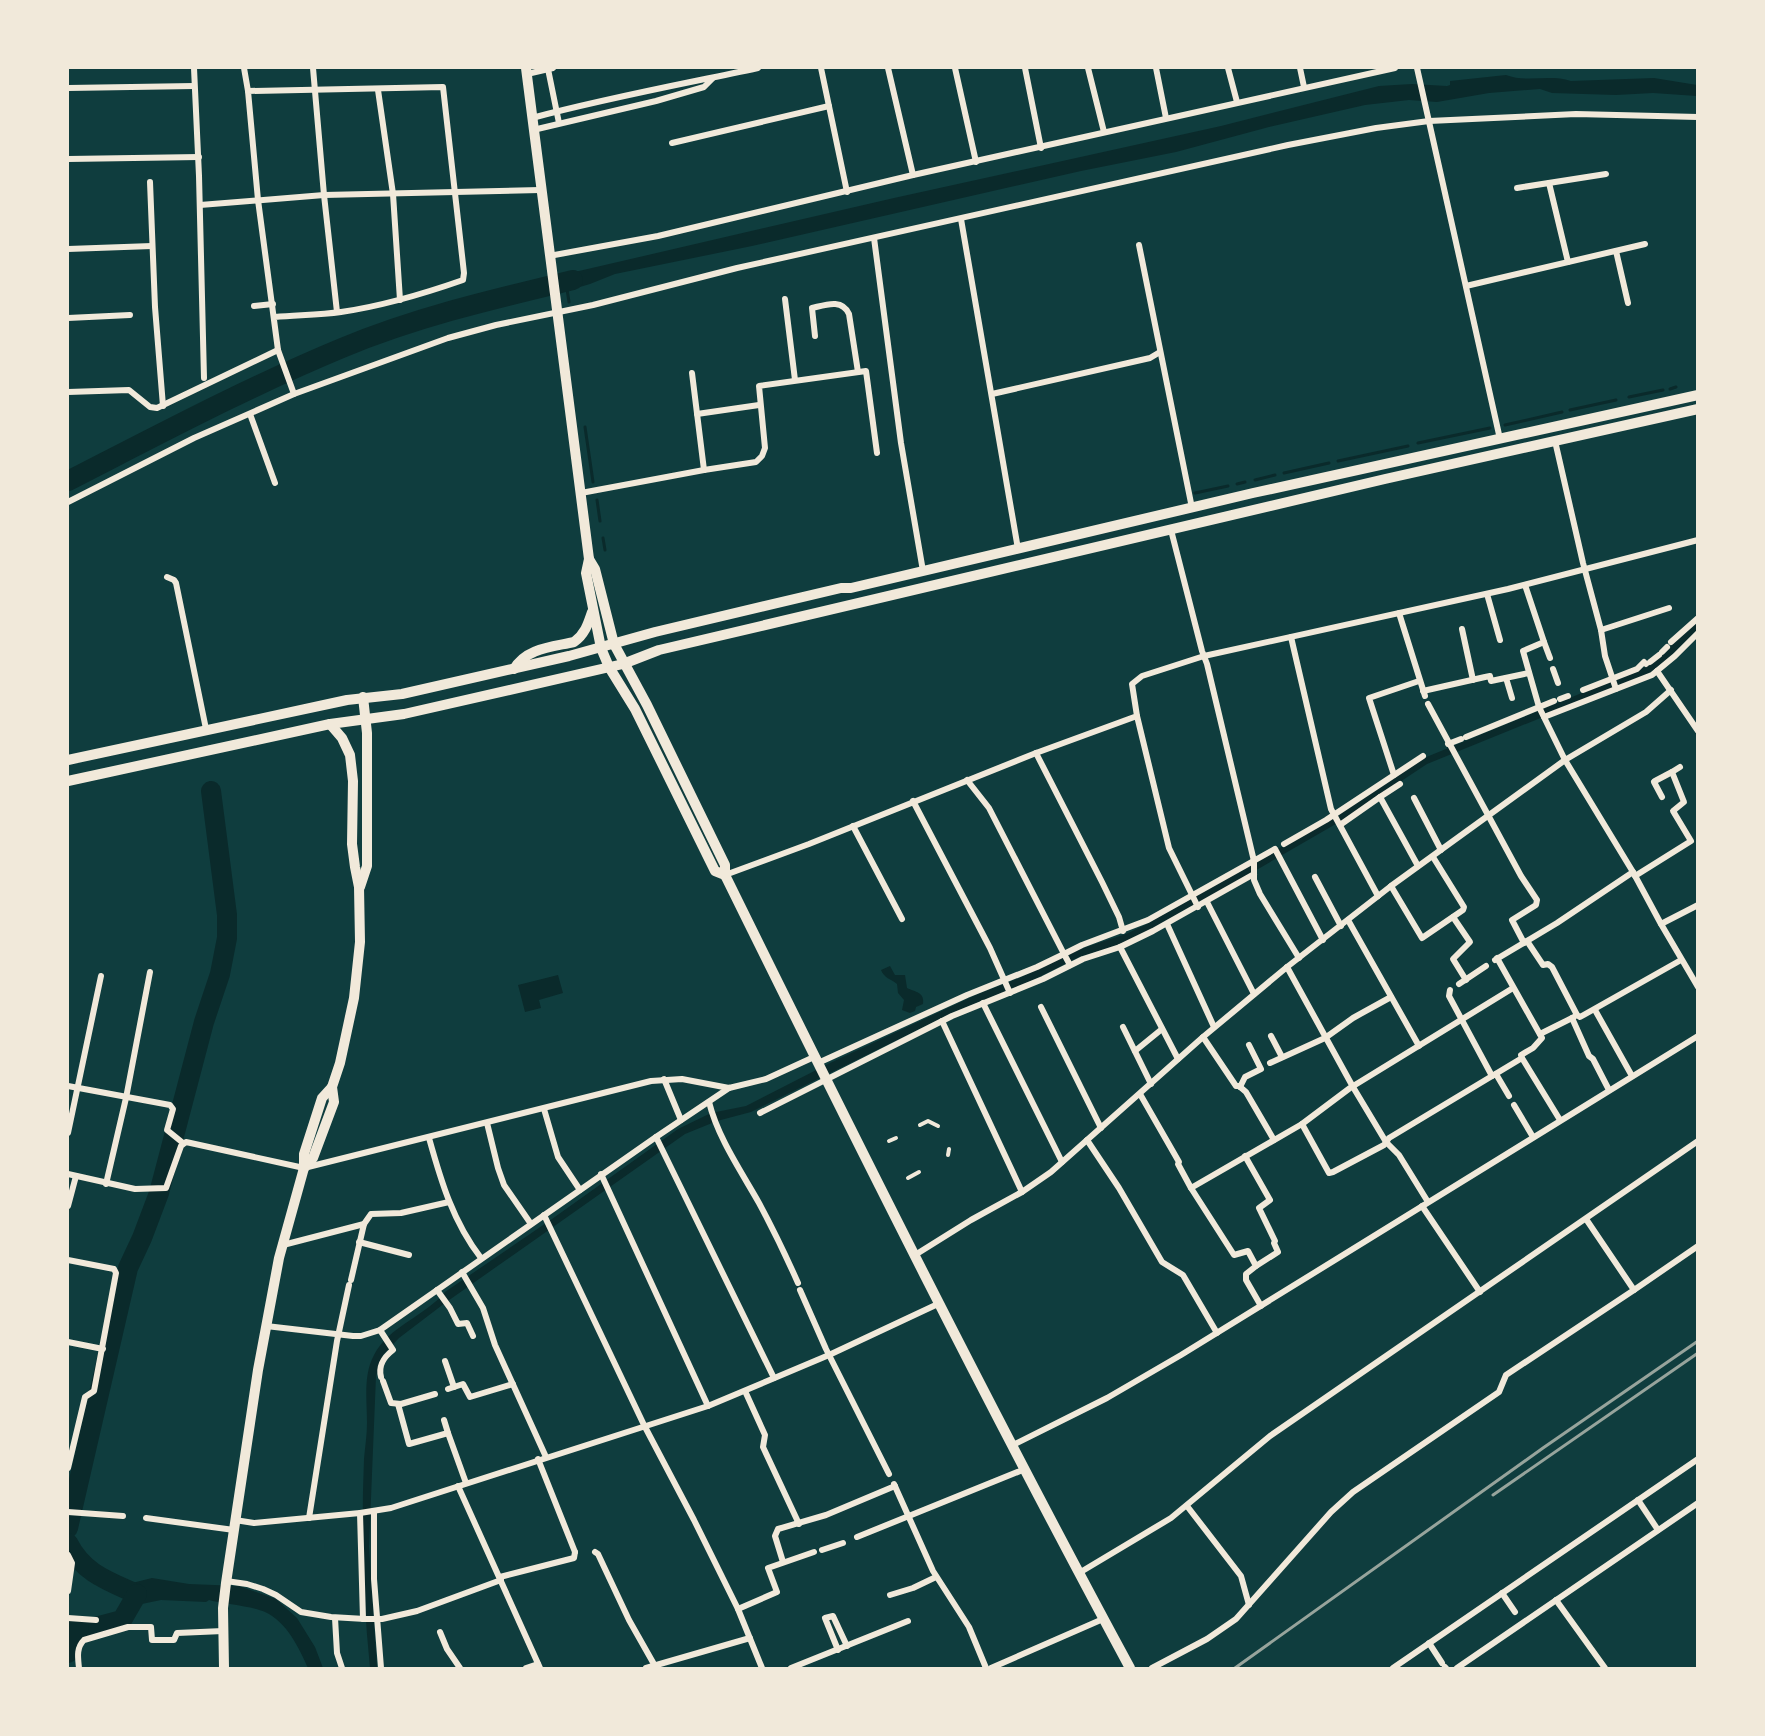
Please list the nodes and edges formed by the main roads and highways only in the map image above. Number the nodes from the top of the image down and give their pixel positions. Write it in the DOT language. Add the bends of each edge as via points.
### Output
graph roads {
  1 [pos="526,71"];
  2 [pos="1698,395"];
  3 [pos="1698,409"];
  4 [pos="1337,475"];
  5 [pos="1340,490"];
  6 [pos="1206,505"];
  7 [pos="1210,521"];
  8 [pos="589,559"];
  9 [pos="592,612"];
  10 [pos="614,644"];
  11 [pos="601,648"];
  12 [pos="623,664"];
  13 [pos="609,667"];
  14 [pos="513,669"];
  15 [pos="363,697"];
  16 [pos="367,718"];
  17 [pos="330,724"];
  18 [pos="68,760"];
  19 [pos="68,781"];
  20 [pos="366,829"];
  21 [pos="352,830"];
  22 [pos="367,866"];
  23 [pos="355,867"];
  24 [pos="725,875"];
  25 [pos="359,887"];
  26 [pos="224,1668"];
  27 [pos="1130,1668"];
  1 -- 8 [label="main road"];
  2 -- 4 [label="main road"];
  3 -- 5 [label="main road"];
  4 -- 5 [label="main road"];
  4 -- 6 [label="main road"];
  5 -- 7 [label="main road"];
  6 -- 7 [label="main road"];
  6 -- 10 [label="main road"];
  7 -- 12 [label="main road" via="659,650"];
  8 -- 9 [label="main road" via="586,573"];
  8 -- 10 [label="main road"];
  9 -- 11 [label="main road"];
  9 -- 14 [label="main road" via="580,638 528,654"];
  10 -- 11 [label="main road"];
  10 -- 12 [label="main road"];
  11 -- 13 [label="main road"];
  11 -- 14 [label="main road"];
  12 -- 13 [label="main road"];
  12 -- 24 [label="main road" via="725,865"];
  13 -- 16 [label="main road" via="404,714"];
  13 -- 24 [label="main road" via="635,709 715,871"];
  14 -- 15 [label="main road" via="402,694"];
  15 -- 16 [label="main road"];
  15 -- 18 [label="main road"];
  16 -- 17 [label="main road"];
  16 -- 20 [label="main road"];
  17 -- 19 [label="main road"];
  17 -- 21 [label="main road" via="351,755"];
  20 -- 21 [label="main road"];
  20 -- 22 [label="main road"];
  21 -- 23 [label="main road"];
  22 -- 23 [label="main road"];
  22 -- 25 [label="main road"];
  23 -- 25 [label="main road"];
  24 -- 27 [label="main road" via="817,1063"];
  25 -- 26 [label="main road" via="360,942 354,998 332,1087 334,1102 313,1158 304,1168 282,1245 266,1326 226,1582"];
}
